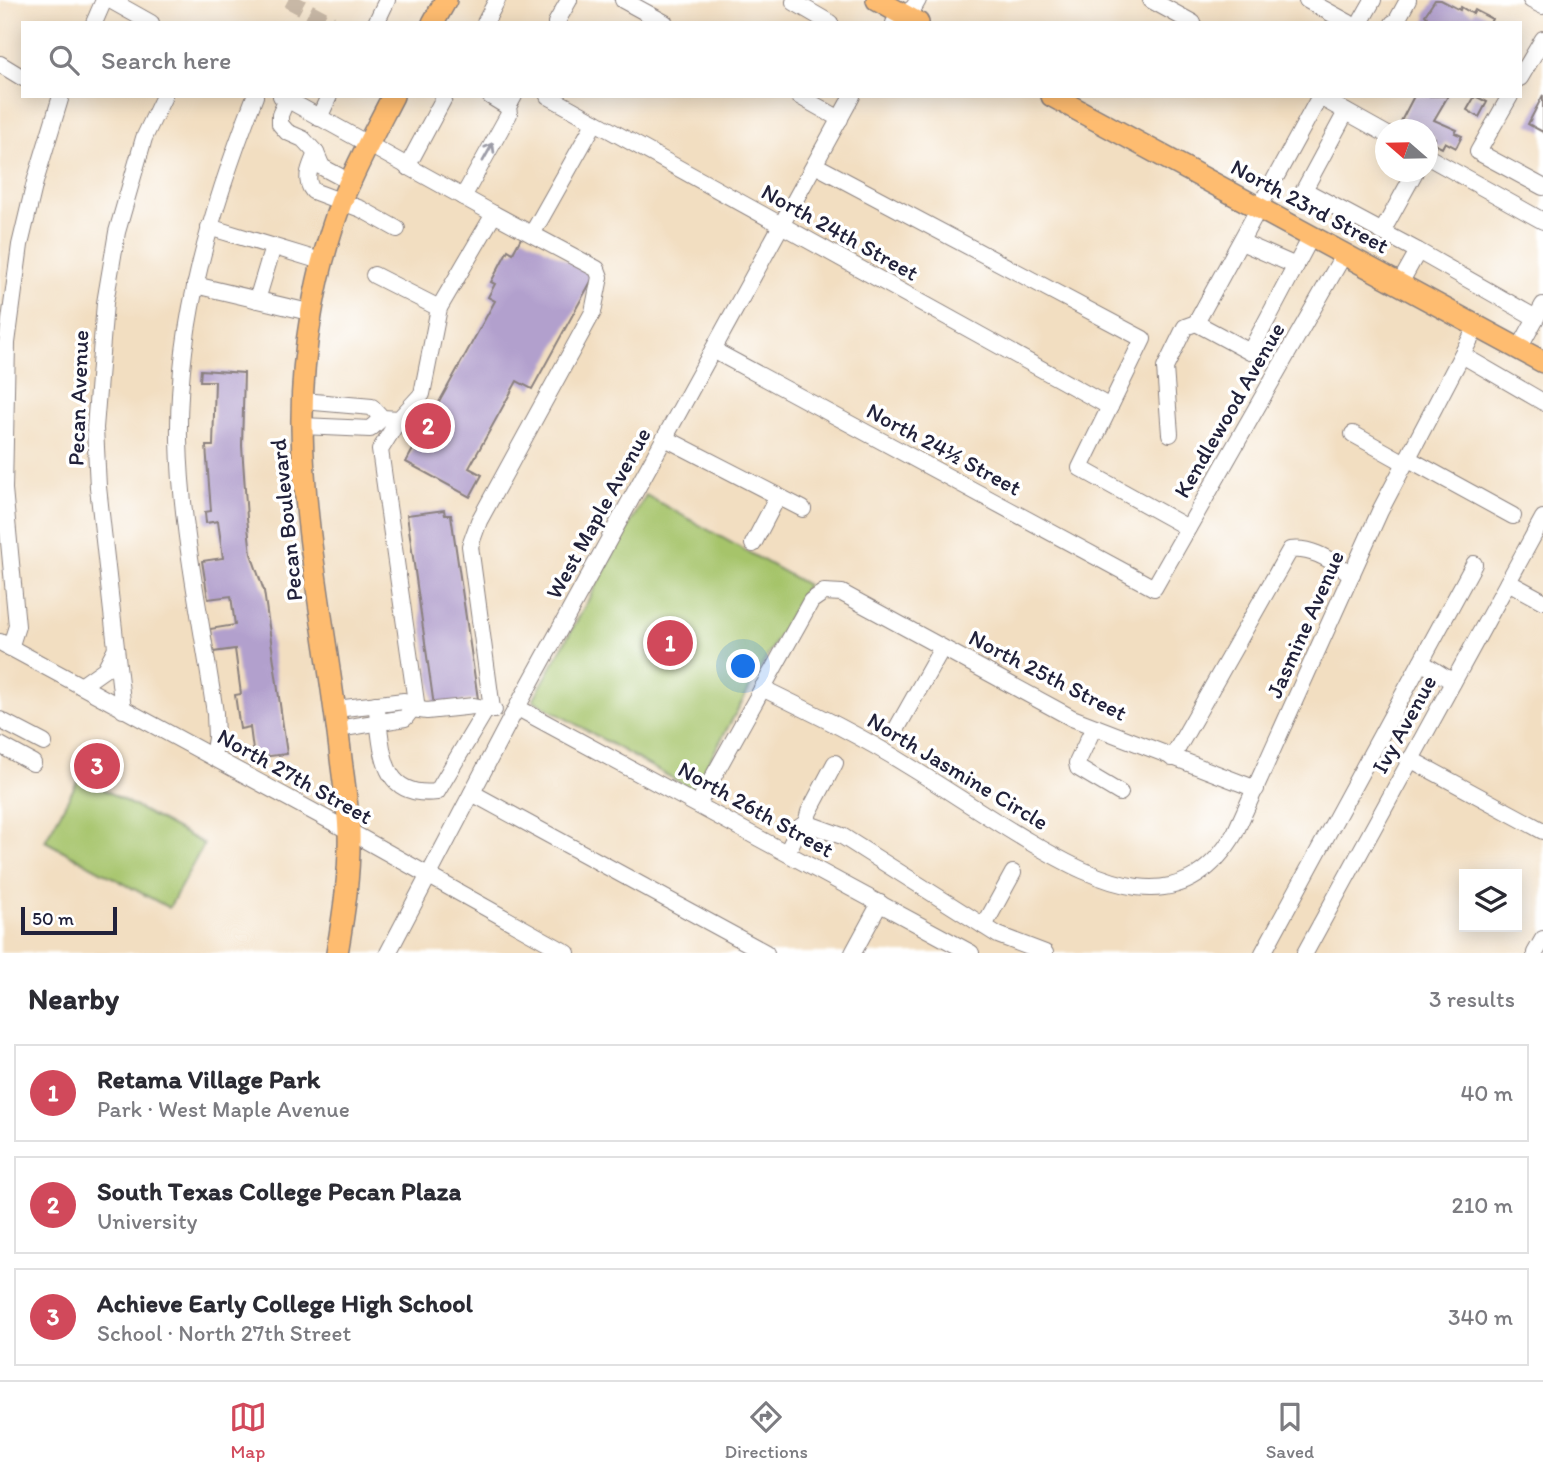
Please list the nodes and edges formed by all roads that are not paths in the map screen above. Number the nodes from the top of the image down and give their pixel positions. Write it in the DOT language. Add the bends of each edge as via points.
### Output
graph roads {
  1 [pos="104,0"];
  2 [pos="110,0"];
  3 [pos="446,0"];
  4 [pos="497,0"];
  5 [pos="569,0"];
  6 [pos="624,0"];
  7 [pos="877,0"];
  8 [pos="1152,0"];
  9 [pos="1307,0"];
  10 [pos="1373,0"];
  11 [pos="1408,0"];
  12 [pos="383,1"];
  13 [pos="794,2"];
  14 [pos="909,15"];
  15 [pos="1362,19"];
  16 [pos="95,21"];
  17 [pos="147,21"];
  18 [pos="377,21"];
  19 [pos="434,21"];
  20 [pos="486,21"];
  21 [pos="557,21"];
  22 [pos="661,21"];
  23 [pos="827,21"];
  24 [pos="1189,21"];
  25 [pos="1345,21"];
  26 [pos="1397,21"];
  27 [pos="1543,39"];
  28 [pos="0,64"];
  29 [pos="1522,75"];
  30 [pos="21,77"];
  31 [pos="58,98"];
  32 [pos="163,98"];
  33 [pos="254,98"];
  34 [pos="284,98"];
  35 [pos="328,98"];
  36 [pos="392,98"];
  37 [pos="444,98"];
  38 [pos="552,98"];
  39 [pos="803,98"];
  40 [pos="851,98"];
  41 [pos="1056,98"];
  42 [pos="1318,98"];
  43 [pos="1321,98"];
  44 [pos="1509,98"];
  45 [pos="511,101"];
  46 [pos="1346,112"];
  47 [pos="319,118"];
  48 [pos="840,119"];
  49 [pos="594,122"];
  50 [pos="1375,128"];
  51 [pos="1300,133"];
  52 [pos="368,145"];
  53 [pos="1326,147"];
  54 [pos="316,153"];
  55 [pos="1438,163"];
  56 [pos="815,165"];
  57 [pos="407,167"];
  58 [pos="350,182"];
  59 [pos="1410,182"];
  60 [pos="1543,187"];
  61 [pos="463,197"];
  62 [pos="342,202"];
  63 [pos="1258,209"];
  64 [pos="494,214"];
  65 [pos="1543,221"];
  66 [pos="782,226"];
  67 [pos="209,227"];
  68 [pos="397,229"];
  69 [pos="1382,232"];
  70 [pos="532,234"];
  71 [pos="1311,237"];
  72 [pos="1241,242"];
  73 [pos="274,247"];
  74 [pos="1418,251"];
  75 [pos="1344,254"];
  76 [pos="324,262"];
  77 [pos="1296,266"];
  78 [pos="374,275"];
  79 [pos="195,285"];
  80 [pos="1399,285"];
  81 [pos="257,300"];
  82 [pos="439,308"];
  83 [pos="1539,311"];
  84 [pos="313,313"];
  85 [pos="1196,323"];
  86 [pos="1477,326"];
  87 [pos="1519,349"];
  88 [pos="713,350"];
  89 [pos="1462,355"];
  90 [pos="1543,362"];
  91 [pos="303,401"];
  92 [pos="1543,402"];
  93 [pos="345,405"];
  94 [pos="1110,407"];
  95 [pos="382,418"];
  96 [pos="399,419"];
  97 [pos="302,426"];
  98 [pos="344,428"];
  99 [pos="1170,434"];
  100 [pos="1353,434"];
  101 [pos="665,438"];
  102 [pos="1406,460"];
  103 [pos="778,496"];
  104 [pos="803,509"];
  105 [pos="1513,516"];
  106 [pos="1543,517"];
  107 [pos="1188,528"];
  108 [pos="753,544"];
  109 [pos="1474,564"];
  110 [pos="1352,574"];
  111 [pos="1508,582"];
  112 [pos="1154,588"];
  113 [pos="1543,601"];
  114 [pos="5,645"];
  115 [pos="116,648"];
  116 [pos="942,648"];
  117 [pos="1421,662"];
  118 [pos="1453,682"];
  119 [pos="81,686"];
  120 [pos="762,688"];
  121 [pos="376,704"];
  122 [pos="490,708"];
  123 [pos="123,709"];
  124 [pos="415,709"];
  125 [pos="514,714"];
  126 [pos="0,719"];
  127 [pos="337,719"];
  128 [pos="379,723"];
  129 [pos="1094,727"];
  130 [pos="897,728"];
  131 [pos="44,743"];
  132 [pos="0,745"];
  133 [pos="213,757"];
  134 [pos="1172,758"];
  135 [pos="1410,759"];
  136 [pos="33,762"];
  137 [pos="835,763"];
  138 [pos="1256,789"];
  139 [pos="472,793"];
  140 [pos="1120,793"];
  141 [pos="698,804"];
  142 [pos="806,822"];
  143 [pos="349,831"];
  144 [pos="1543,831"];
  145 [pos="787,852"];
  146 [pos="1013,873"];
  147 [pos="429,876"];
  148 [pos="1133,887"];
  149 [pos="880,903"];
  150 [pos="984,926"];
  151 [pos="1543,939"];
  152 [pos="337,953"];
  153 [pos="388,953"];
  154 [pos="567,953"];
  155 [pos="766,953"];
  156 [pos="853,953"];
  157 [pos="971,953"];
  158 [pos="1045,953"];
  159 [pos="1263,953"];
  160 [pos="1305,953"];
  161 [pos="1535,953"];
  1 -- 16 [label="street"];
  2 -- 17 [label="street"];
  3 -- 19 [label="main road"];
  4 -- 20 [label="street"];
  5 -- 21 [label="street"];
  6 -- 22 [label="street"];
  7 -- 14 [label="main road"];
  8 -- 24 [label="street"];
  9 -- 25 [label="street"];
  10 -- 15 [label="street"];
  11 -- 26 [label="street"];
  12 -- 18 [label="street"];
  13 -- 23 [label="street"];
  27 -- 29 [label="street"];
  28 -- 30 [label="street"];
  31 -- 114 [label="street" via="20,245 7,343 4,489 17,626"];
  32 -- 115 [label="street, Pecan Avenue" via="144,138 117,232 105,303 95,428"];
  33 -- 67 [label="street"];
  34 -- 47 [label="street"];
  34 -- 54 [label="street" via="280,124"];
  35 -- 47 [label="street"];
  36 -- 52 [label="main road, Pecan Boulevard"];
  37 -- 57 [label="street"];
  38 -- 49 [label="street, North 24th Street"];
  39 -- 48 [label="street"];
  40 -- 48 [label="street, West Maple Avenue"];
  41 -- 63 [label="main road, North 23rd Street"];
  42 -- 51 [label="street"];
  43 -- 46 [label="street"];
  44 -- 60 [label="street" via="1478,152"];
  61 -- 45 [label="street, one-way" via="509,114"];
  46 -- 50 [label="street"];
  46 -- 53 [label="street"];
  47 -- 52 [label="street"];
  48 -- 56 [label="street, West Maple Avenue"];
  49 -- 66 [label="street, North 24th Street"];
  49 -- 70 [label="street"];
  51 -- 53 [label="street"];
  51 -- 63 [label="street"];
  52 -- 57 [label="street"];
  52 -- 58 [label="main road, Pecan Boulevard"];
  53 -- 69 [label="street" via="1304,190"];
  54 -- 58 [label="street" via="322,167"];
  54 -- 62 [label="street" via="307,175 308,186"];
  55 -- 65 [label="street"];
  56 -- 66 [label="street, West Maple Avenue"];
  56 -- 94 [label="street" via="1143,339"];
  57 -- 61 [label="street"];
  58 -- 62 [label="main road, Pecan Boulevard"];
  59 -- 69 [label="street"];
  61 -- 64 [label="street"];
  62 -- 68 [label="street"];
  62 -- 76 [label="main road, Pecan Boulevard"];
  63 -- 71 [label="main road, North 23rd Street"];
  63 -- 72 [label="street"];
  64 -- 70 [label="street"];
  64 -- 82 [label="street"];
  66 -- 88 [label="street, West Maple Avenue"];
  66 -- 94 [label="street, North 24th Street"];
  67 -- 73 [label="street"];
  67 -- 79 [label="street"];
  69 -- 74 [label="street"];
  70 -- 122 [label="street" via="597,270 600,276 593,312 479,521 470,546"];
  71 -- 75 [label="main road, North 23rd Street"];
  71 -- 77 [label="street"];
  72 -- 77 [label="street"];
  72 -- 85 [label="street"];
  73 -- 76 [label="street"];
  73 -- 81 [label="street"];
  74 -- 80 [label="street"];
  74 -- 83 [label="street"];
  75 -- 80 [label="main road, North 23rd Street"];
  75 -- 107 [label="street, Kendlewood Avenue"];
  76 -- 84 [label="main road, Pecan Boulevard"];
  77 -- 85 [label="street" via="1250,352"];
  78 -- 82 [label="street"];
  79 -- 81 [label="street"];
  79 -- 133 [label="street" via="184,344 179,441 187,541 215,713"];
  80 -- 86 [label="main road, North 23rd Street"];
  81 -- 84 [label="street"];
  82 -- 96 [label="street" via="422,394"];
  83 -- 87 [label="street"];
  84 -- 91 [label="main road, Pecan Boulevard"];
  85 -- 99 [label="street" via="1185,327 1165,368"];
  86 -- 87 [label="main road, North 23rd Street"];
  86 -- 89 [label="street, Jasmine Avenue"];
  87 -- 90 [label="main road, North 23rd Street"];
  88 -- 101 [label="street, West Maple Avenue"];
  88 -- 112 [label="street, North 24½ Street"];
  89 -- 92 [label="street"];
  89 -- 102 [label="street, Jasmine Avenue"];
  91 -- 93 [label="street"];
  91 -- 97 [label="main road, Pecan Boulevard"];
  93 -- 95 [label="street" via="372,407"];
  93 -- 98 [label="street"];
  94 -- 107 [label="street" via="1080,468"];
  95 -- 96 [label="street"];
  95 -- 98 [label="street" via="370,429"];
  96 -- 124 [label="street" via="380,450"];
  97 -- 98 [label="street"];
  97 -- 127 [label="main road, Pecan Boulevard" via="309,526"];
  100 -- 102 [label="street"];
  101 -- 103 [label="street"];
  101 -- 125 [label="street, West Maple Avenue"];
  102 -- 105 [label="street"];
  102 -- 110 [label="street, Jasmine Avenue"];
  103 -- 104 [label="street"];
  103 -- 108 [label="street"];
  106 -- 111 [label="street, Ivy Avenue"];
  107 -- 112 [label="street, Kendlewood Avenue"];
  109 -- 117 [label="street"];
  110 -- 134 [label="street" via="1314,552 1290,550"];
  110 -- 138 [label="street, Jasmine Avenue"];
  111 -- 113 [label="street"];
  111 -- 118 [label="street, Ivy Avenue"];
  114 -- 119 [label="street, North 27th Street"];
  115 -- 119 [label="street" via="105,669"];
  115 -- 123 [label="street, Pecan Avenue"];
  116 -- 120 [label="street, North 25th Street" via="842,593 824,592 811,601"];
  116 -- 129 [label="street, North 25th Street"];
  116 -- 130 [label="street"];
  117 -- 118 [label="street"];
  117 -- 159 [label="street"];
  118 -- 135 [label="street, Ivy Avenue"];
  119 -- 123 [label="street, North 27th Street"];
  120 -- 141 [label="street"];
  120 -- 148 [label="street, North Jasmine Circle" via="879,747 1065,863 1110,883"];
  121 -- 124 [label="street" via="404,701"];
  121 -- 127 [label="street"];
  121 -- 128 [label="street"];
  122 -- 124 [label="street"];
  122 -- 125 [label="street, North 26th Street"];
  122 -- 128 [label="street" via="437,792 420,794 397,783 387,769"];
  123 -- 133 [label="street, North 27th Street"];
  124 -- 128 [label="street" via="405,718"];
  125 -- 139 [label="street, West Maple Avenue"];
  125 -- 141 [label="street, North 26th Street"];
  126 -- 131 [label="street"];
  127 -- 128 [label="street"];
  127 -- 143 [label="main road, Pecan Boulevard"];
  129 -- 134 [label="street, North 25th Street"];
  129 -- 140 [label="street" via="1078,768"];
  132 -- 136 [label="street"];
  133 -- 143 [label="street, North 27th Street"];
  134 -- 138 [label="street, North 25th Street"];
  135 -- 144 [label="street"];
  135 -- 160 [label="street, Ivy Avenue"];
  137 -- 142 [label="street"];
  138 -- 148 [label="street, Jasmine Avenue" via="1236,833 1214,862 1167,886"];
  139 -- 147 [label="street, West Maple Avenue"];
  139 -- 155 [label="street"];
  141 -- 145 [label="street, North 26th Street"];
  142 -- 145 [label="street"];
  142 -- 150 [label="street" via="842,836"];
  143 -- 147 [label="street, North 27th Street"];
  143 -- 152 [label="main road, Pecan Boulevard" via="347,892"];
  145 -- 149 [label="street, North 26th Street"];
  146 -- 150 [label="street"];
  147 -- 153 [label="street, West Maple Avenue"];
  147 -- 154 [label="street, North 27th Street"];
  149 -- 156 [label="street"];
  149 -- 157 [label="street, North 26th Street"];
  150 -- 158 [label="street"];
  151 -- 161 [label="street"];
}
